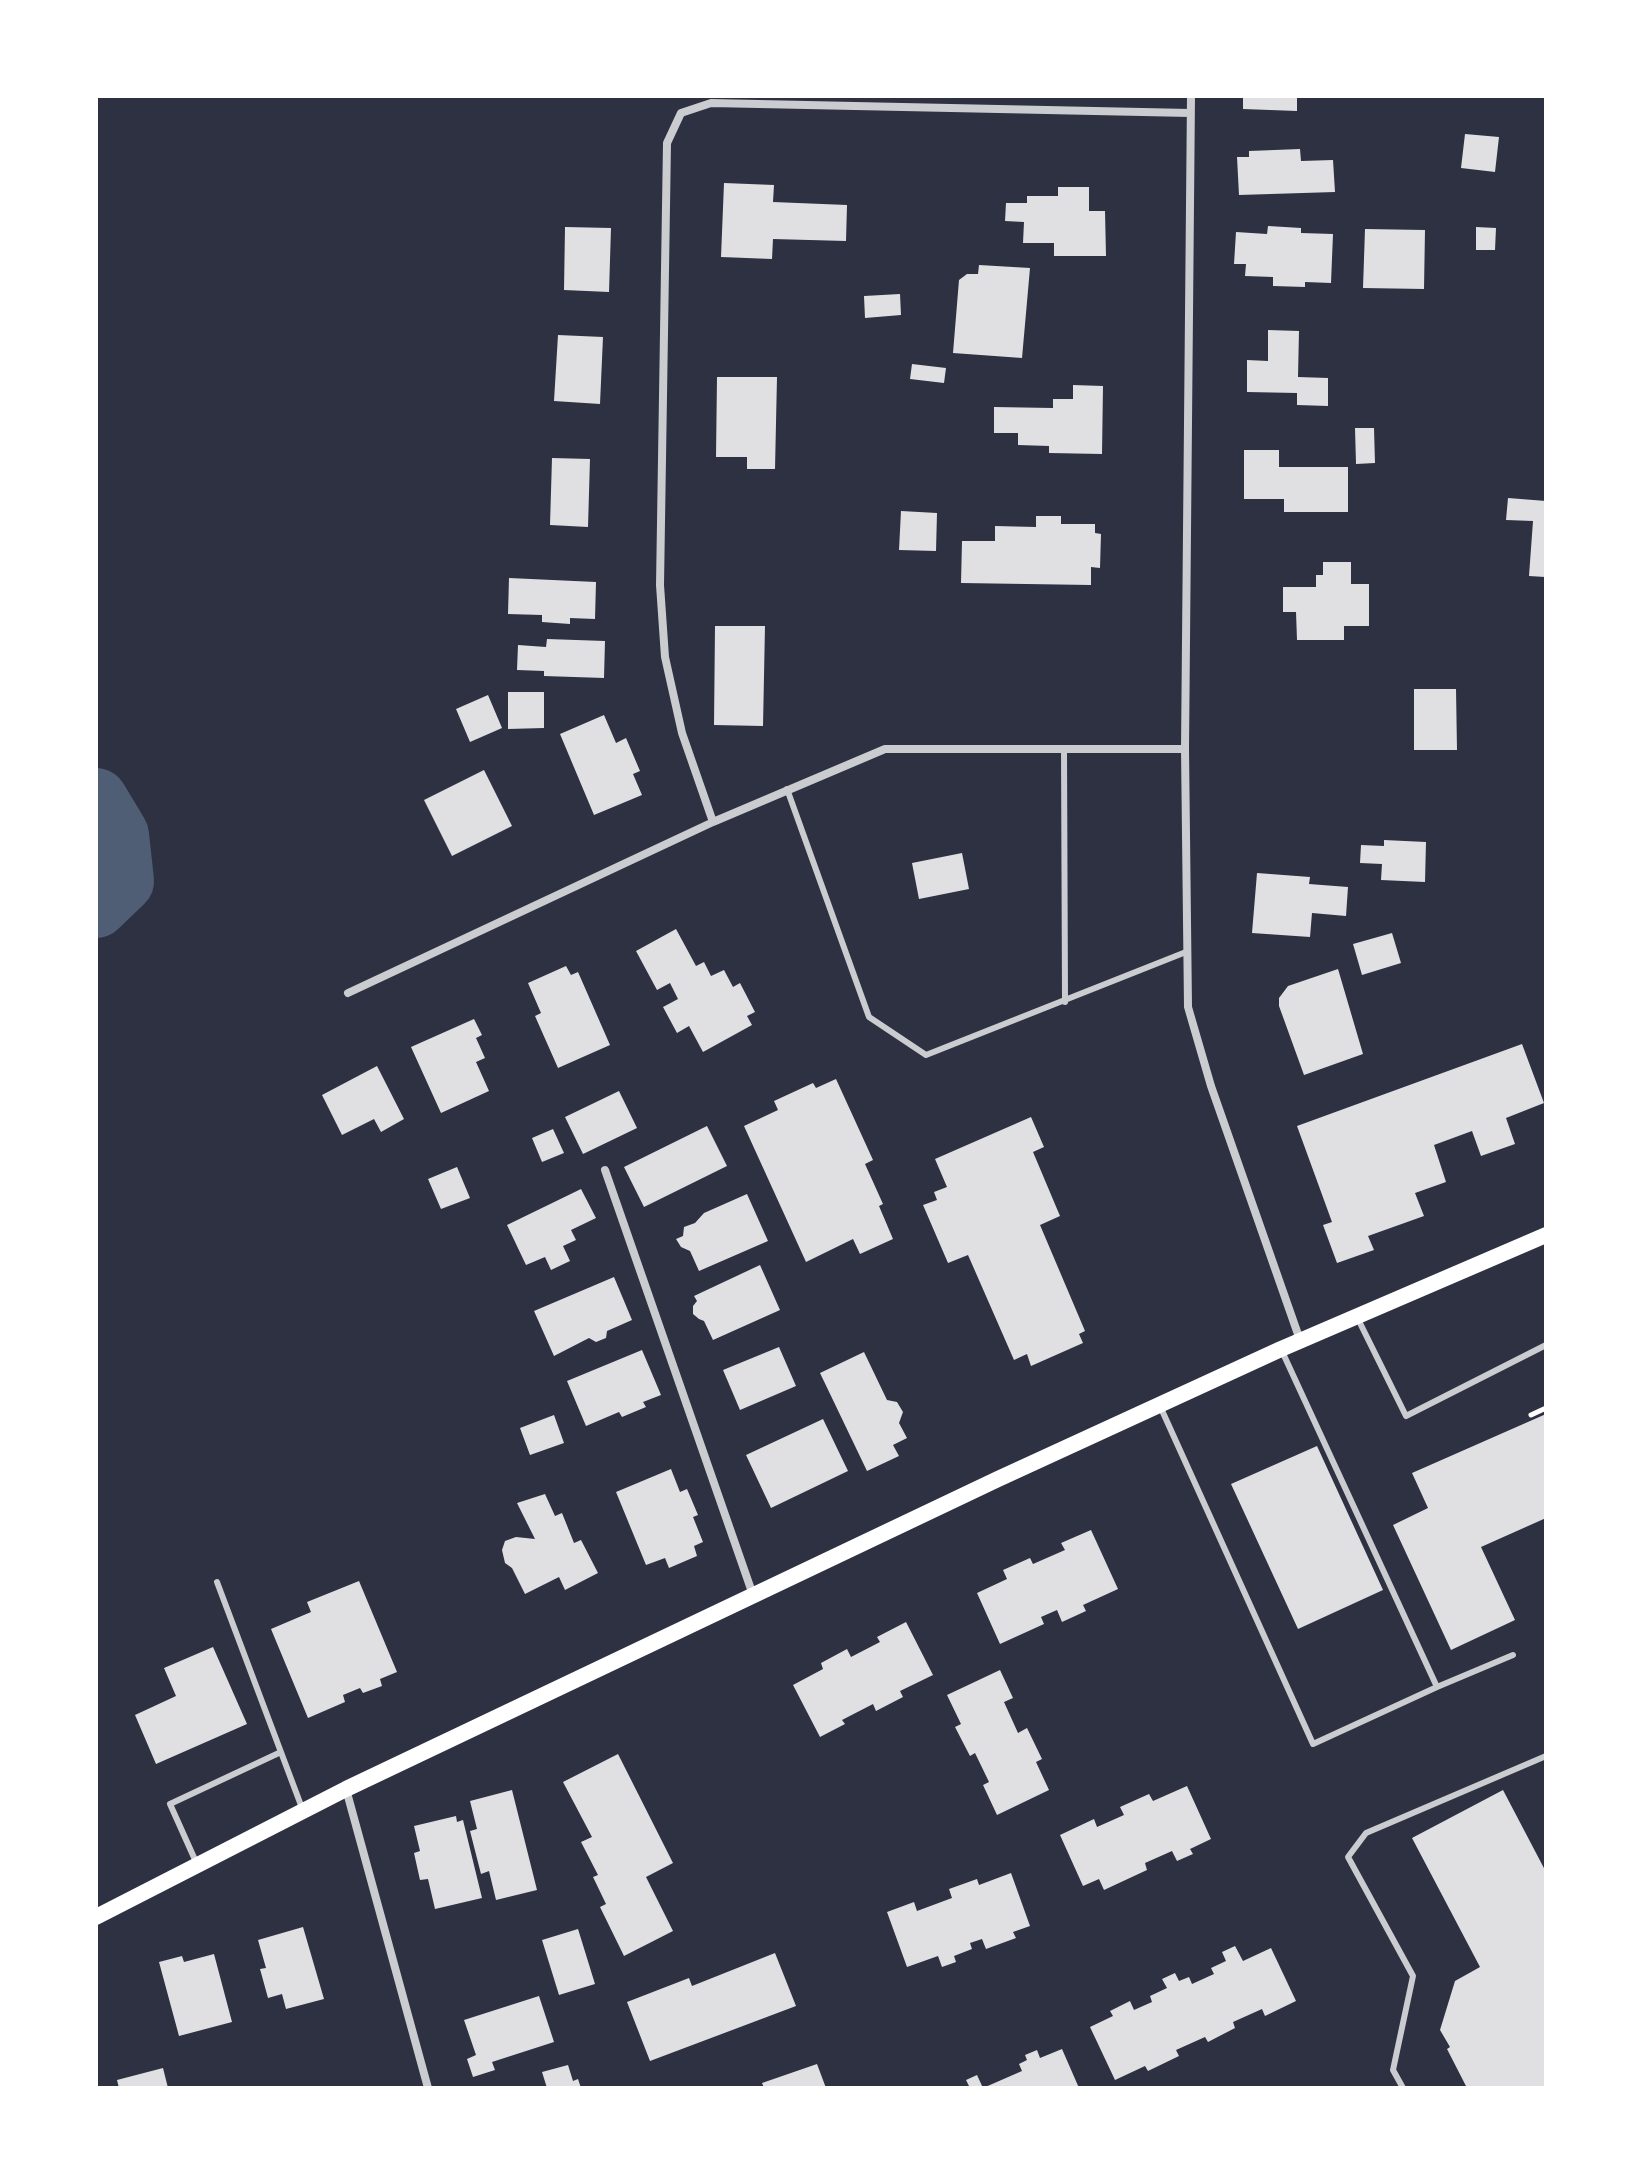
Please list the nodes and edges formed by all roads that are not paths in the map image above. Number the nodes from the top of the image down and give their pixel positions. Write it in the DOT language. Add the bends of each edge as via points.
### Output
graph roads {
  1 [pos="1191,96"];
  2 [pos="1190,113"];
  3 [pos="1064,749"];
  4 [pos="1185,749"];
  5 [pos="787,789"];
  6 [pos="713,822"];
  7 [pos="1186,952"];
  8 [pos="348,993"];
  9 [pos="1065,1002"];
  10 [pos="605,1170"];
  11 [pos="1546,1235"];
  12 [pos="1356,1316"];
  13 [pos="1300,1341"];
  14 [pos="1546,1345"];
  15 [pos="1281,1349"];
  16 [pos="1160,1405"];
  17 [pos="217,1582"];
  18 [pos="754,1596"];
  19 [pos="1513,1655"];
  20 [pos="1437,1687"];
  21 [pos="281,1752"];
  22 [pos="1546,1756"];
  23 [pos="346,1789"];
  24 [pos="303,1811"];
  25 [pos="197,1866"];
  26 [pos="96,1917"];
  27 [pos="428,2088"];
  28 [pos="1403,2088"];
  1 -- 2 [label="street"];
  2 -- 4 [label="street"];
  2 -- 6 [label="street" via="711,103 681,113 667,143 660,585 665,657 682,733"];
  3 -- 4 [label="street"];
  3 -- 5 [label="street" via="885,749"];
  3 -- 9 [label="lane"];
  4 -- 7 [label="street"];
  5 -- 6 [label="street"];
  5 -- 9 [label="lane" via="869,1017 926,1055"];
  6 -- 8 [label="street"];
  7 -- 9 [label="lane"];
  7 -- 13 [label="street" via="1188,1007 1203,1060"];
  10 -- 18 [label="street"];
  11 -- 12 [label="main road"];
  12 -- 13 [label="main road"];
  12 -- 14 [label="lane" via="1406,1416"];
  13 -- 15 [label="main road"];
  15 -- 16 [label="main road"];
  15 -- 20 [label="lane"];
  16 -- 18 [label="main road"];
  16 -- 20 [label="lane" via="1313,1744"];
  17 -- 21 [label="lane"];
  18 -- 23 [label="main road"];
  19 -- 20 [label="lane"];
  21 -- 24 [label="lane"];
  21 -- 25 [label="lane" via="170,1804"];
  22 -- 28 [label="lane" via="1366,1833 1348,1857 1413,1976 1393,2070"];
  23 -- 24 [label="main road"];
  23 -- 27 [label="street"];
  24 -- 25 [label="main road"];
  25 -- 26 [label="main road"];
}
